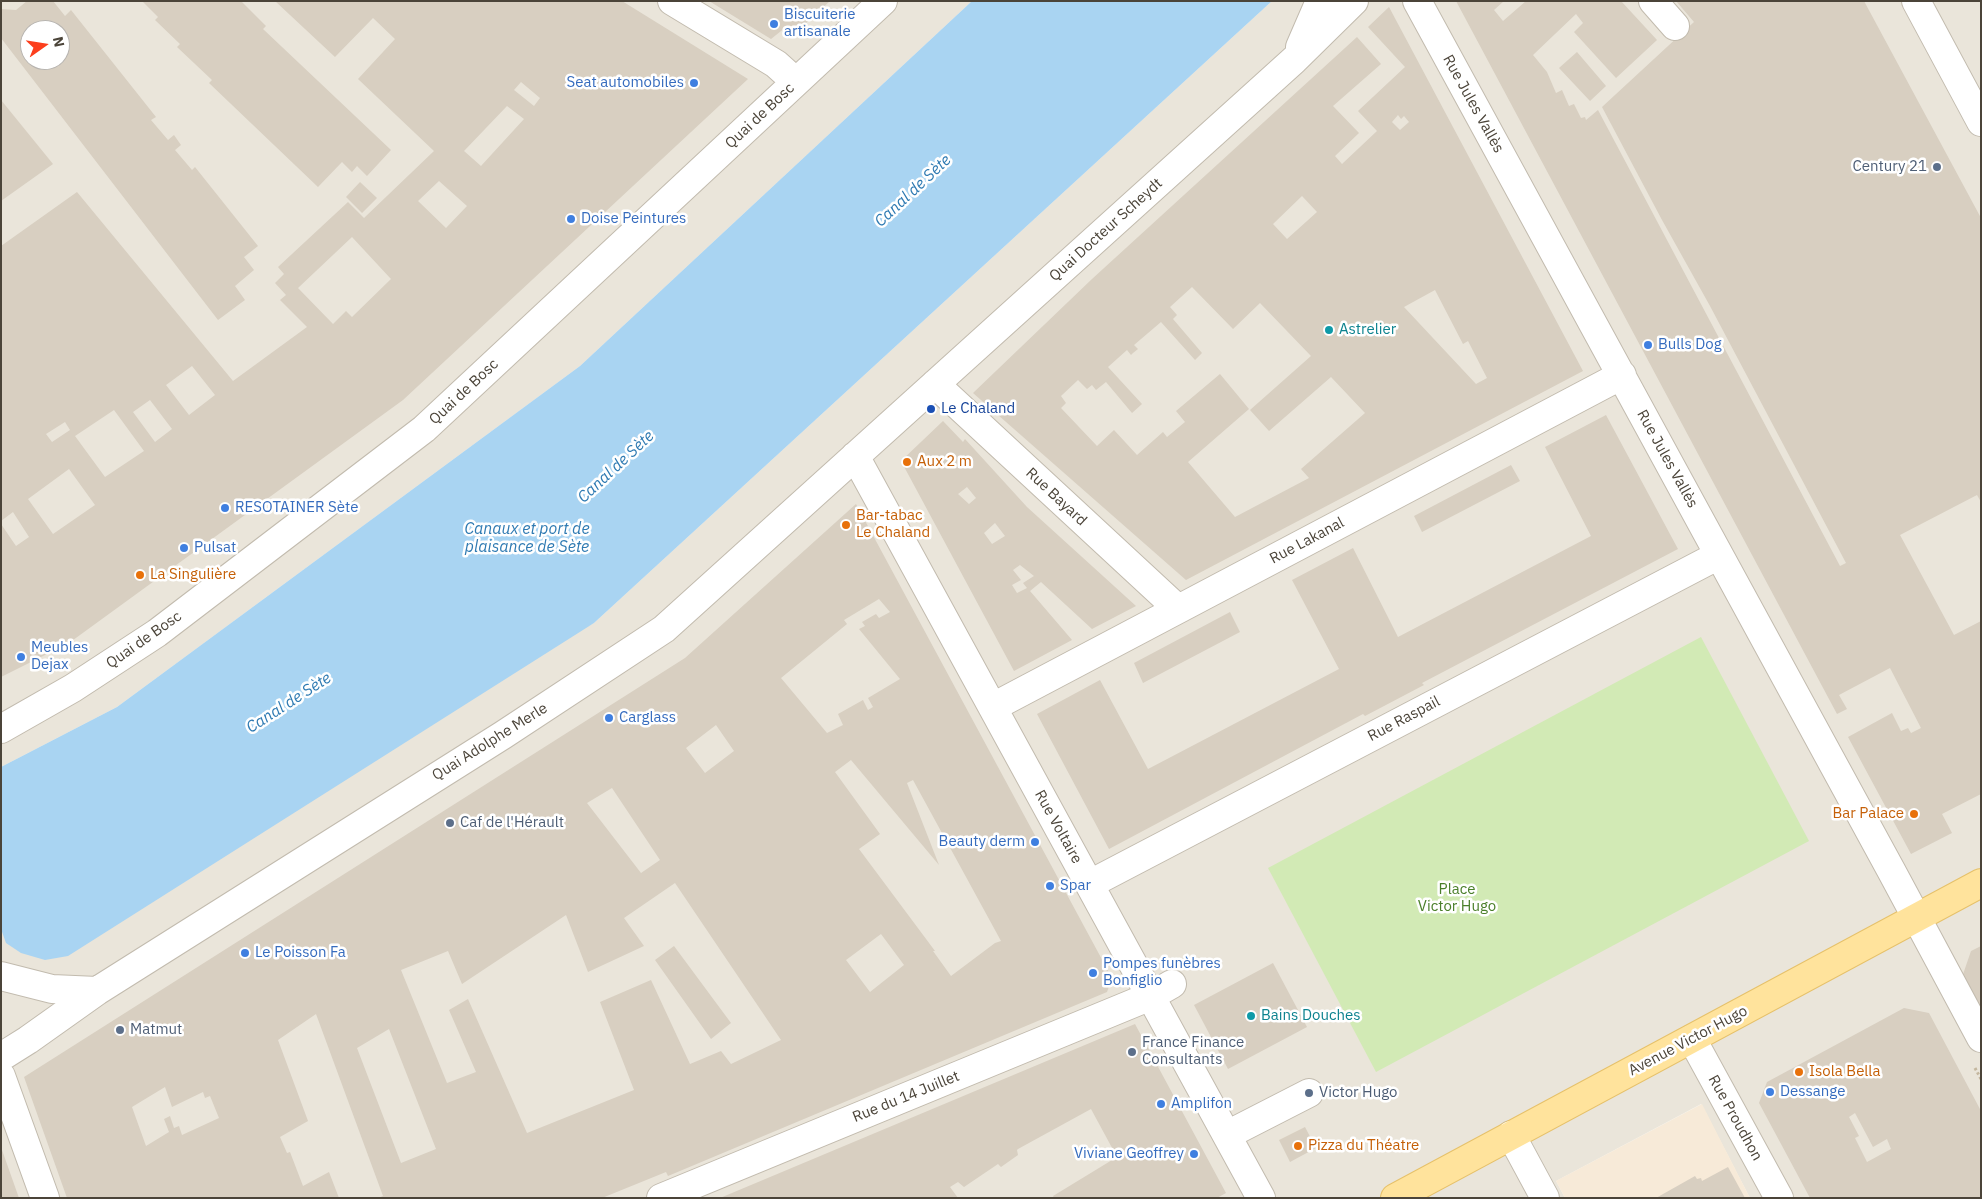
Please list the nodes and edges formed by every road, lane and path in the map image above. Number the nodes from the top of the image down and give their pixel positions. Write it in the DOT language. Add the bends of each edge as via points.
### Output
graph roads {
  1 [pos="672,1"];
  2 [pos="883,1"];
  3 [pos="1320,1"];
  4 [pos="1354,1"];
  5 [pos="1418,1"];
  6 [pos="1653,1"];
  7 [pos="1916,1"];
  8 [pos="1675,26"];
  9 [pos="1294,60"];
  10 [pos="796,82"];
  11 [pos="1981,122"];
  12 [pos="1622,375"];
  13 [pos="935,384"];
  14 [pos="855,456"];
  15 [pos="1719,555"];
  16 [pos="1178,609"];
  17 [pos="993,707"];
  18 [pos="1,729"];
  19 [pos="1090,884"];
  20 [pos="1981,884"];
  21 [pos="1917,918"];
  22 [pos="1,976"];
  23 [pos="1161,990"];
  24 [pos="97,991"];
  25 [pos="1981,1038"];
  26 [pos="1692,1039"];
  27 [pos="1,1057"];
  28 [pos="1,1076"];
  29 [pos="1309,1093"];
  30 [pos="9,1115"];
  31 [pos="1227,1135"];
  32 [pos="1511,1135"];
  33 [pos="45,1198"];
  34 [pos="661,1198"];
  35 [pos="1261,1198"];
  36 [pos="1395,1198"];
  37 [pos="1545,1198"];
  38 [pos="1779,1198"];
  1 -- 10 [label="street" via="776,64"];
  2 -- 10 [label="street, Quai de Bosc"];
  3 -- 9 [label="street"];
  4 -- 9 [label="street, Quai Docteur Scheydt"];
  5 -- 12 [label="street, Rue Jules Vallès"];
  6 -- 8 [label="street"];
  7 -- 11 [label="street"];
  9 -- 13 [label="street, Quai Docteur Scheydt"];
  10 -- 18 [label="street, Quai de Bosc" via="424,429 157,633 73,688"];
  12 -- 15 [label="street, Rue Jules Vallès"];
  12 -- 16 [label="street, Rue Lakanal"];
  13 -- 14 [label="street, Quai Docteur Scheydt"];
  13 -- 16 [label="street, Rue Bayard"];
  14 -- 17 [label="street, Rue Voltaire"];
  14 -- 24 [label="street, Quai Adolphe Merle" via="664,629"];
  15 -- 19 [label="street, Rue Raspail"];
  15 -- 21 [label="street, Rue Jules Vallès"];
  16 -- 17 [label="street, Rue Lakanal"];
  17 -- 19 [label="street, Rue Voltaire"];
  19 -- 23 [label="street, Rue Voltaire"];
  20 -- 21 [label="main road, Avenue Victor Hugo"];
  21 -- 25 [label="street, Rue Jules Vallès"];
  21 -- 26 [label="main road, Avenue Victor Hugo"];
  22 -- 24 [label="street" via="52,989"];
  23 -- 31 [label="street, Rue Voltaire"];
  23 -- 34 [label="street, Rue du 14 Juillet"];
  24 -- 27 [label="street, Quai Adolphe Merle"];
  26 -- 32 [label="main road, Avenue Victor Hugo"];
  26 -- 38 [label="street, Rue Proudhon"];
  28 -- 30 [label="street"];
  29 -- 31 [label="street"];
  30 -- 33 [label="street"];
  31 -- 35 [label="street, Rue Voltaire"];
  32 -- 36 [label="main road, Avenue Victor Hugo"];
  32 -- 37 [label="street"];
}
